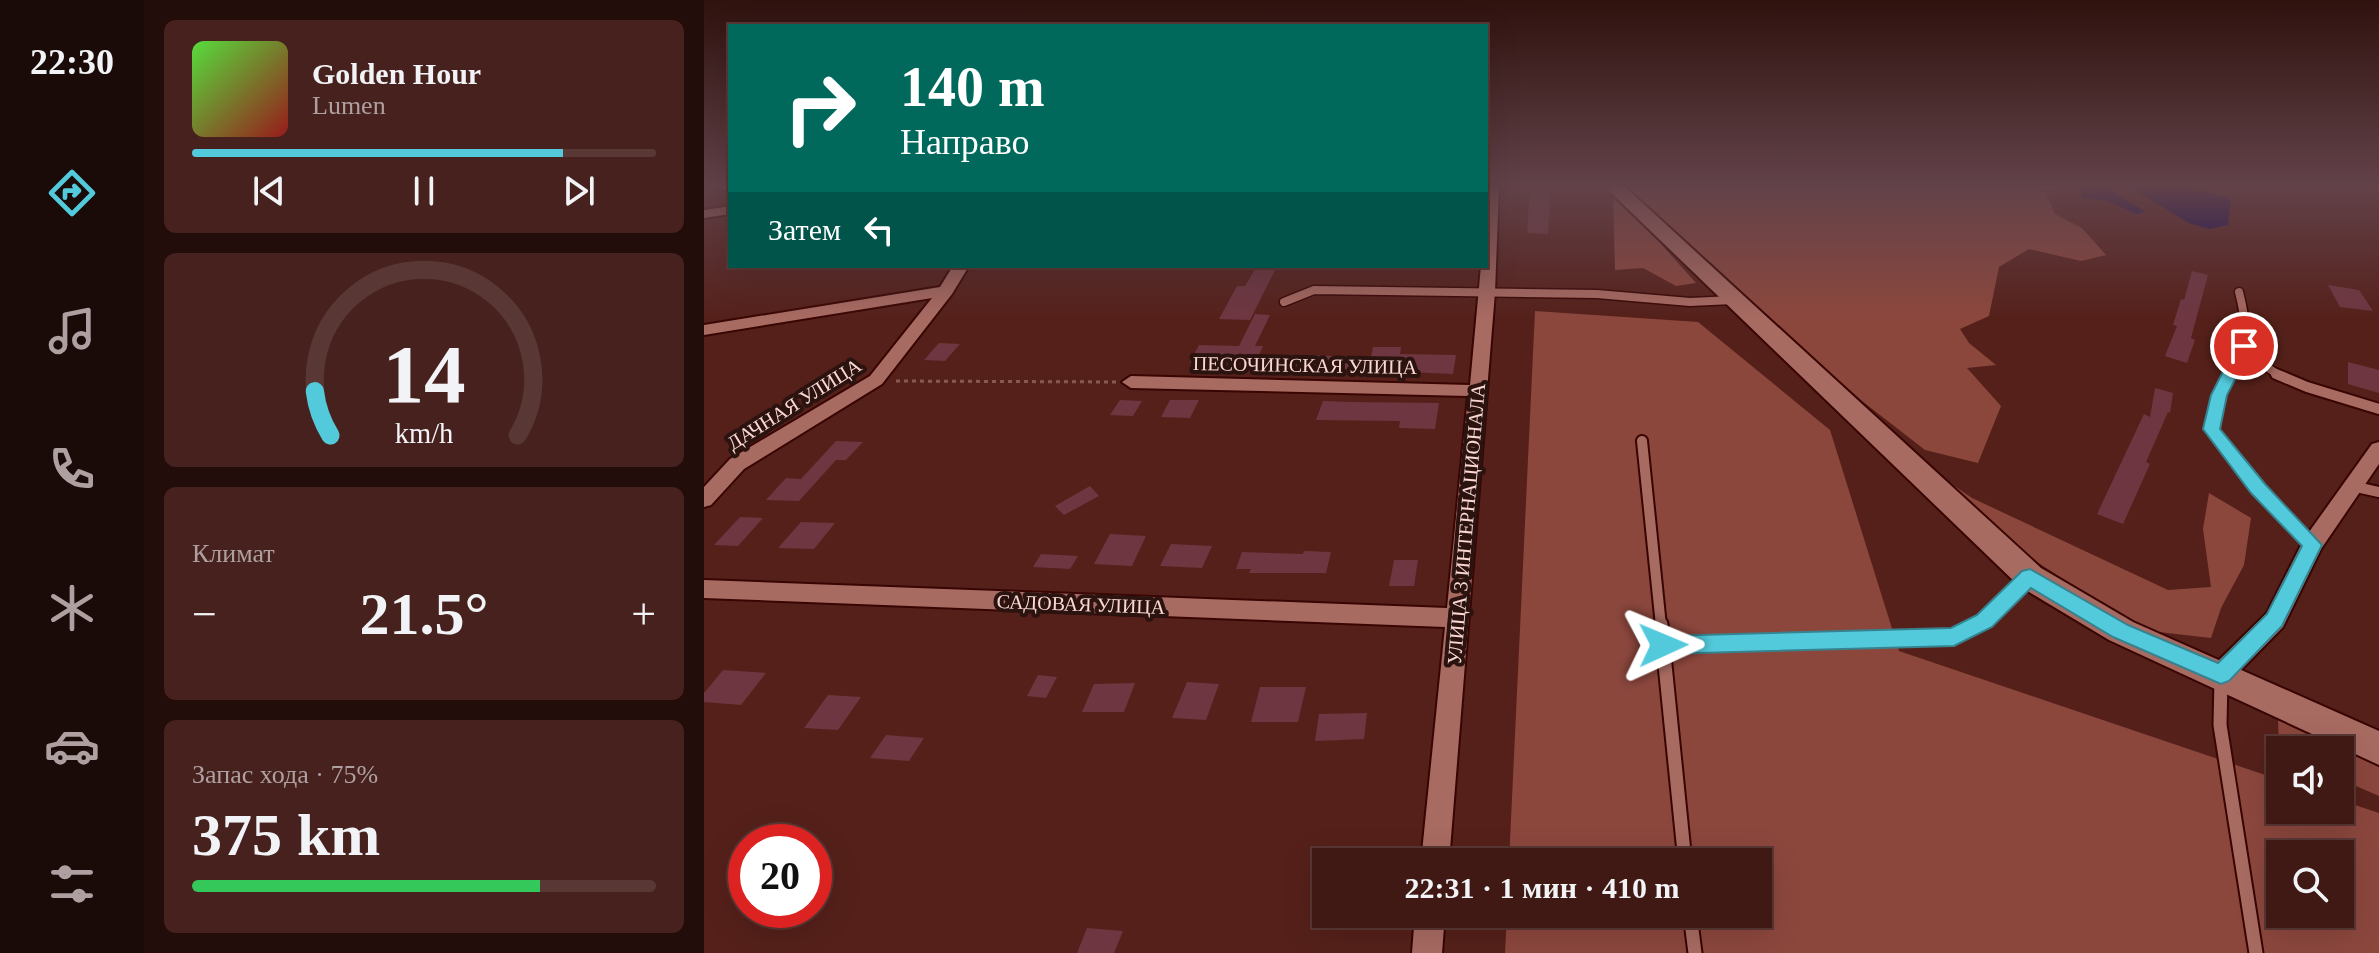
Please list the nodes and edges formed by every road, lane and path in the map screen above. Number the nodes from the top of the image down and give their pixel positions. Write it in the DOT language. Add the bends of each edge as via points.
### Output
graph roads {
  1 [pos="1490,230"];
  2 [pos="1660,230"];
  3 [pos="960,268"];
  4 [pos="946,291"];
  5 [pos="1487,292"];
  6 [pos="2239,292"];
  7 [pos="1733,300"];
  8 [pos="1284,302"];
  9 [pos="704,330"];
  10 [pos="2242,350"];
  11 [pos="876,380"];
  12 [pos="1131,382"];
  13 [pos="1478,391"];
  14 [pos="2379,409"];
  15 [pos="1642,441"];
  16 [pos="2379,449"];
  17 [pos="2352,486"];
  18 [pos="2379,492"];
  19 [pos="704,500"];
  20 [pos="2312,545"];
  21 [pos="2030,577"];
  22 [pos="704,589"];
  23 [pos="1458,618"];
  24 [pos="1663,645"];
  25 [pos="2221,674"];
  26 [pos="2379,748"];
  27 [pos="1436,848"];
  28 [pos="1684,848"];
  29 [pos="1429,928"];
  30 [pos="1692,928"];
  31 [pos="1427,953"];
  32 [pos="1695,953"];
  33 [pos="2256,953"];
  1 -- 5 [label="street, УЛИЦА 3 ИНТЕРНАЦИОНАЛА"];
  2 -- 7 [label="street"];
  3 -- 4 [label="street, ДАЧНАЯ УЛИЦА"];
  4 -- 9 [label="street"];
  4 -- 11 [label="street, ДАЧНАЯ УЛИЦА"];
  5 -- 7 [label="lane"];
  5 -- 8 [label="lane" via="1314,290"];
  5 -- 13 [label="street, УЛИЦА 3 ИНТЕРНАЦИОНАЛА"];
  6 -- 10 [label="lane" via="2247,322"];
  7 -- 21 [label="street"];
  10 -- 14 [label="lane" via="2256,364 2294,384"];
  10 -- 20 [label="lane" via="2219,395 2212,429"];
  11 -- 12 [label="path"];
  11 -- 19 [label="street, ДАЧНАЯ УЛИЦА" via="737,464"];
  12 -- 13 [label="street, ПЕСОЧИНСКАЯ УЛИЦА"];
  13 -- 23 [label="street, УЛИЦА 3 ИНТЕРНАЦИОНАЛА"];
  15 -- 24 [label="lane"];
  16 -- 17 [label="street"];
  17 -- 18 [label="lane"];
  17 -- 20 [label="street"];
  20 -- 25 [label="street" via="2275,620"];
  21 -- 24 [label="lane" via="1985,621 1954,637"];
  21 -- 25 [label="street" via="2121,631"];
  22 -- 23 [label="street, САДОВАЯ УЛИЦА"];
  23 -- 27 [label="street, УЛИЦА 3 ИНТЕРНАЦИОНАЛА"];
  24 -- 28 [label="lane"];
  25 -- 26 [label="street"];
  25 -- 33 [label="lane" via="2220,725"];
  29 -- 31 [label="street"];
  30 -- 32 [label="lane"];
}
